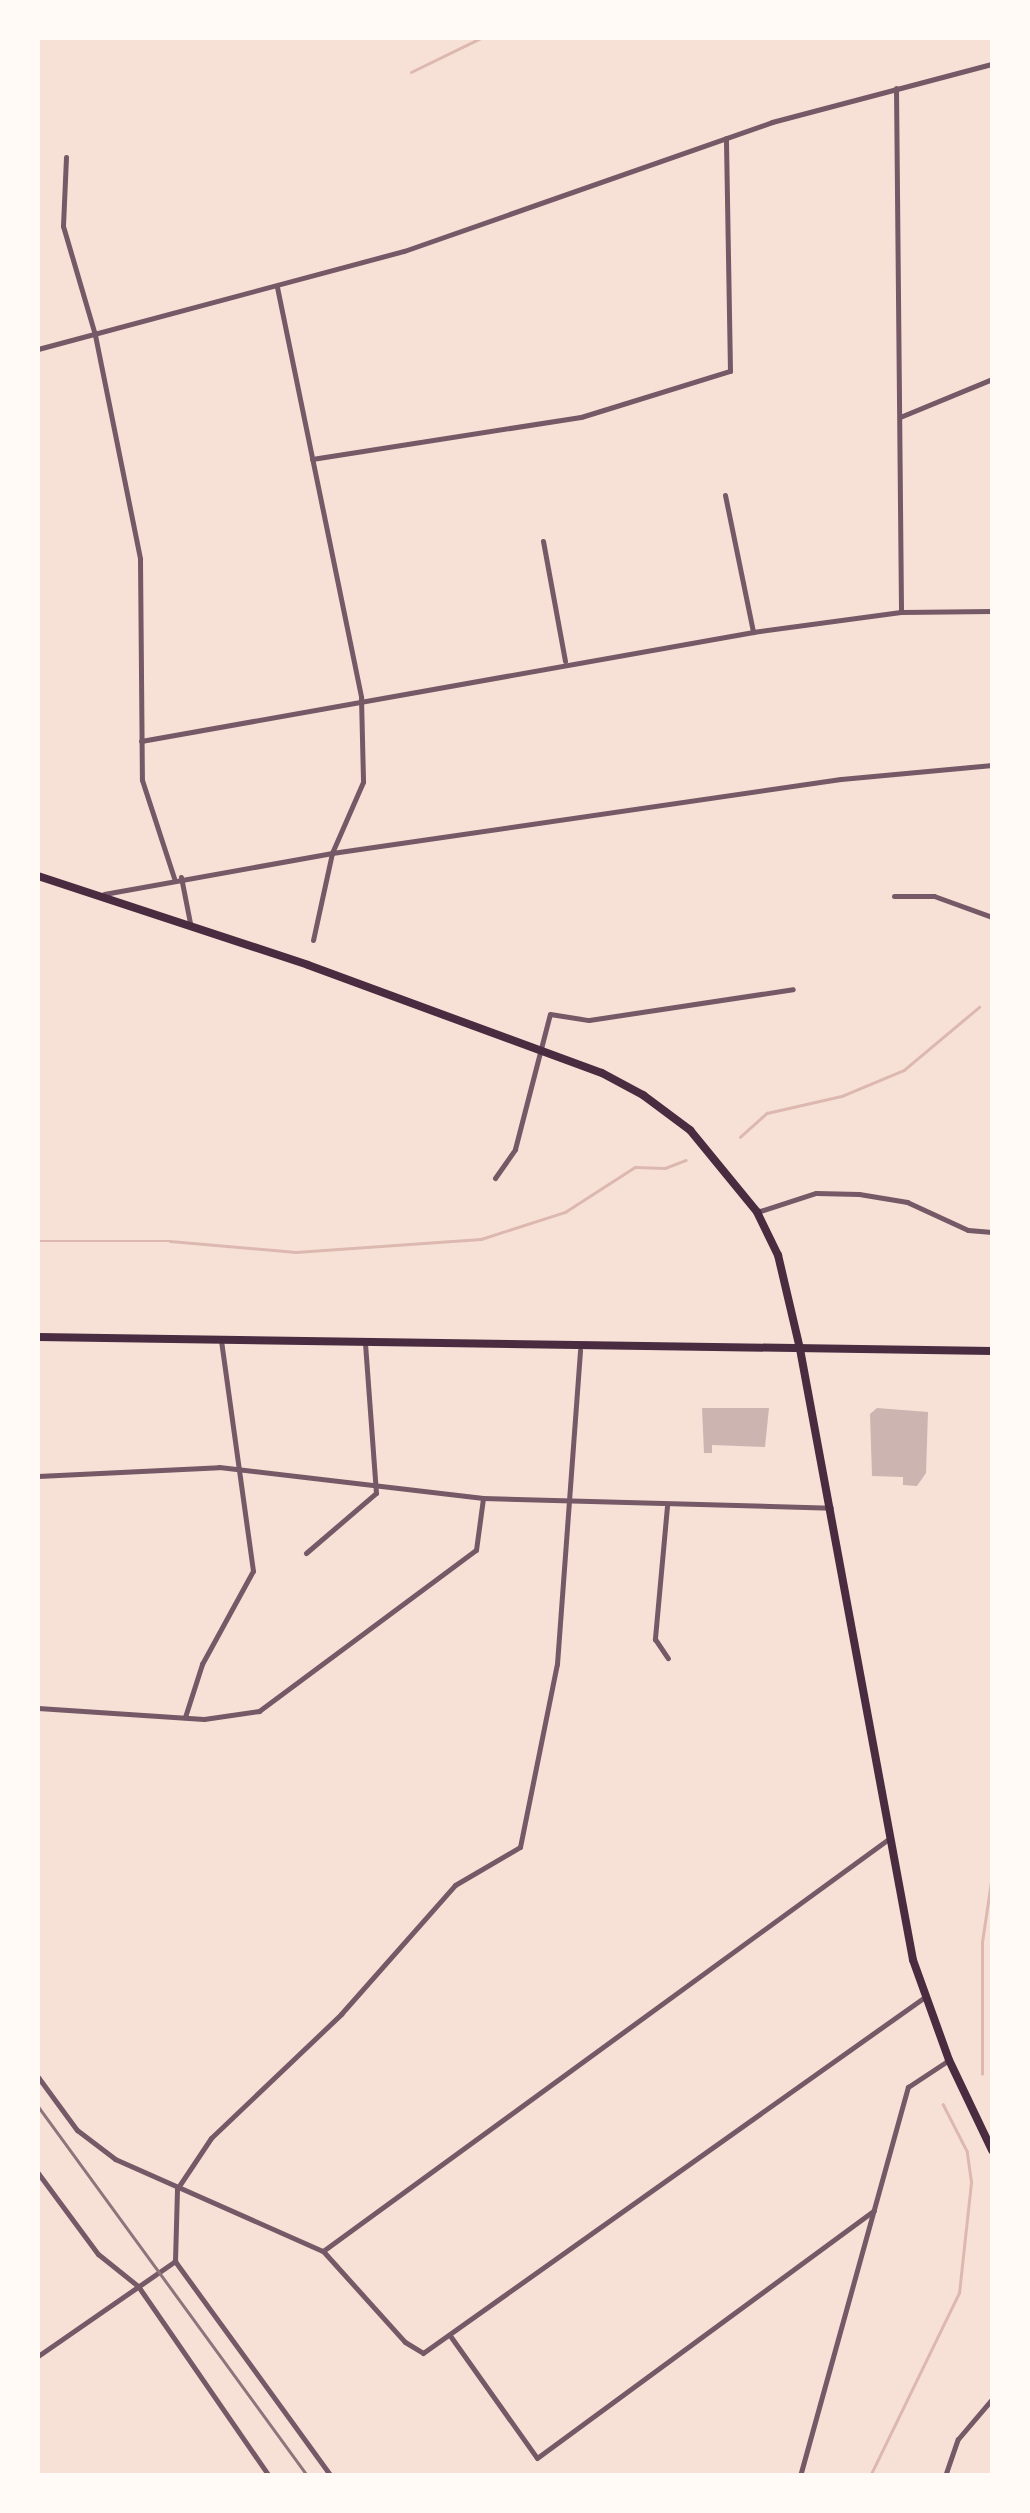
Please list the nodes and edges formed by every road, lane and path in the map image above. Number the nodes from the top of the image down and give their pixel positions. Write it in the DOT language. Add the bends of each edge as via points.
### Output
graph roads {
  1 [pos="992,64"];
  2 [pos="896,88"];
  3 [pos="726,138"];
  4 [pos="66,157"];
  5 [pos="277,287"];
  6 [pos="95,335"];
  7 [pos="38,349"];
  8 [pos="992,379"];
  9 [pos="900,417"];
  10 [pos="312,459"];
  11 [pos="725,496"];
  12 [pos="543,541"];
  13 [pos="992,611"];
  14 [pos="901,612"];
  15 [pos="753,632"];
  16 [pos="565,661"];
  17 [pos="361,698"];
  18 [pos="142,741"];
  19 [pos="992,765"];
  20 [pos="332,853"];
  21 [pos="38,876"];
  22 [pos="178,877"];
  23 [pos="104,894"];
  24 [pos="894,896"];
  25 [pos="992,918"];
  26 [pos="190,924"];
  27 [pos="313,940"];
  28 [pos="992,987"];
  29 [pos="793,989"];
  30 [pos="992,1046"];
  31 [pos="540,1050"];
  32 [pos="495,1178"];
  33 [pos="757,1212"];
  34 [pos="992,1232"];
  35 [pos="38,1337"];
  36 [pos="221,1340"];
  37 [pos="365,1342"];
  38 [pos="800,1349"];
  39 [pos="580,1350"];
  40 [pos="992,1351"];
  41 [pos="241,1468"];
  42 [pos="38,1476"];
  43 [pos="377,1484"];
  44 [pos="483,1498"];
  45 [pos="569,1503"];
  46 [pos="667,1506"];
  47 [pos="830,1508"];
  48 [pos="306,1553"];
  49 [pos="668,1658"];
  50 [pos="38,1708"];
  51 [pos="185,1717"];
  52 [pos="887,1840"];
  53 [pos="926,1996"];
  54 [pos="949,2060"];
  55 [pos="38,2076"];
  56 [pos="992,2150"];
  57 [pos="38,2173"];
  58 [pos="177,2189"];
  59 [pos="874,2210"];
  60 [pos="323,2250"];
  61 [pos="174,2261"];
  62 [pos="138,2286"];
  63 [pos="451,2337"];
  64 [pos="38,2356"];
  65 [pos="992,2399"];
  66 [pos="266,2474"];
  67 [pos="331,2476"];
  68 [pos="800,2476"];
  69 [pos="944,2476"];
  1 -- 2 [label="street"];
  2 -- 3 [label="street"];
  2 -- 9 [label="street"];
  3 -- 5 [label="street" via="404,251"];
  3 -- 10 [label="street" via="730,372 581,417"];
  4 -- 6 [label="street" via="63,226"];
  5 -- 6 [label="street"];
  5 -- 10 [label="street"];
  6 -- 7 [label="street"];
  6 -- 18 [label="street" via="140,558"];
  8 -- 9 [label="street"];
  9 -- 14 [label="street"];
  10 -- 17 [label="street"];
  11 -- 15 [label="street"];
  12 -- 16 [label="street"];
  13 -- 14 [label="street"];
  14 -- 15 [label="street"];
  15 -- 16 [label="street"];
  16 -- 17 [label="street"];
  17 -- 18 [label="street"];
  17 -- 20 [label="street" via="363,782"];
  18 -- 22 [label="street" via="144,794"];
  19 -- 20 [label="street" via="840,779"];
  20 -- 22 [label="street"];
  20 -- 27 [label="street"];
  21 -- 23 [label="main road"];
  22 -- 23 [label="street"];
  22 -- 26 [label="street"];
  23 -- 26 [label="main road"];
  24 -- 25 [label="street" via="934,896"];
  26 -- 31 [label="main road"];
  28 -- 30 [label="street"];
  29 -- 31 [label="street" via="589,1020 554,1012"];
  31 -- 32 [label="street" via="515,1149"];
  31 -- 33 [label="main road" via="623,1082 659,1106 720,1161"];
  33 -- 34 [label="street" via="804,1194 858,1194 907,1202 968,1230"];
  33 -- 38 [label="main road" via="778,1254"];
  35 -- 36 [label="main road"];
  36 -- 37 [label="main road"];
  36 -- 41 [label="street"];
  37 -- 39 [label="main road"];
  37 -- 43 [label="street"];
  38 -- 39 [label="main road"];
  38 -- 40 [label="main road"];
  38 -- 47 [label="main road"];
  39 -- 45 [label="street"];
  41 -- 42 [label="street"];
  41 -- 43 [label="street"];
  41 -- 51 [label="street" via="253,1572 202,1664"];
  43 -- 44 [label="street"];
  43 -- 48 [label="street" via="370,1500"];
  44 -- 45 [label="street"];
  44 -- 51 [label="street" via="476,1550 273,1702 240,1717"];
  45 -- 46 [label="street"];
  45 -- 58 [label="street" via="550,1716 520,1847 456,1885 342,2014 211,2138"];
  46 -- 47 [label="street"];
  46 -- 49 [label="street" via="655,1639"];
  47 -- 52 [label="main road"];
  50 -- 51 [label="street"];
  52 -- 53 [label="main road"];
  52 -- 60 [label="street"];
  53 -- 54 [label="main road"];
  53 -- 63 [label="street"];
  54 -- 56 [label="main road"];
  54 -- 59 [label="street" via="908,2087"];
  55 -- 58 [label="street" via="94,2145"];
  57 -- 62 [label="street" via="98,2254"];
  58 -- 60 [label="street"];
  58 -- 61 [label="street"];
  59 -- 63 [label="street" via="537,2458"];
  59 -- 68 [label="street"];
  60 -- 63 [label="street" via="415,2352 432,2351"];
  61 -- 62 [label="street"];
  61 -- 67 [label="street"];
  62 -- 64 [label="street"];
  62 -- 66 [label="street"];
  65 -- 69 [label="street" via="958,2439"];
}
